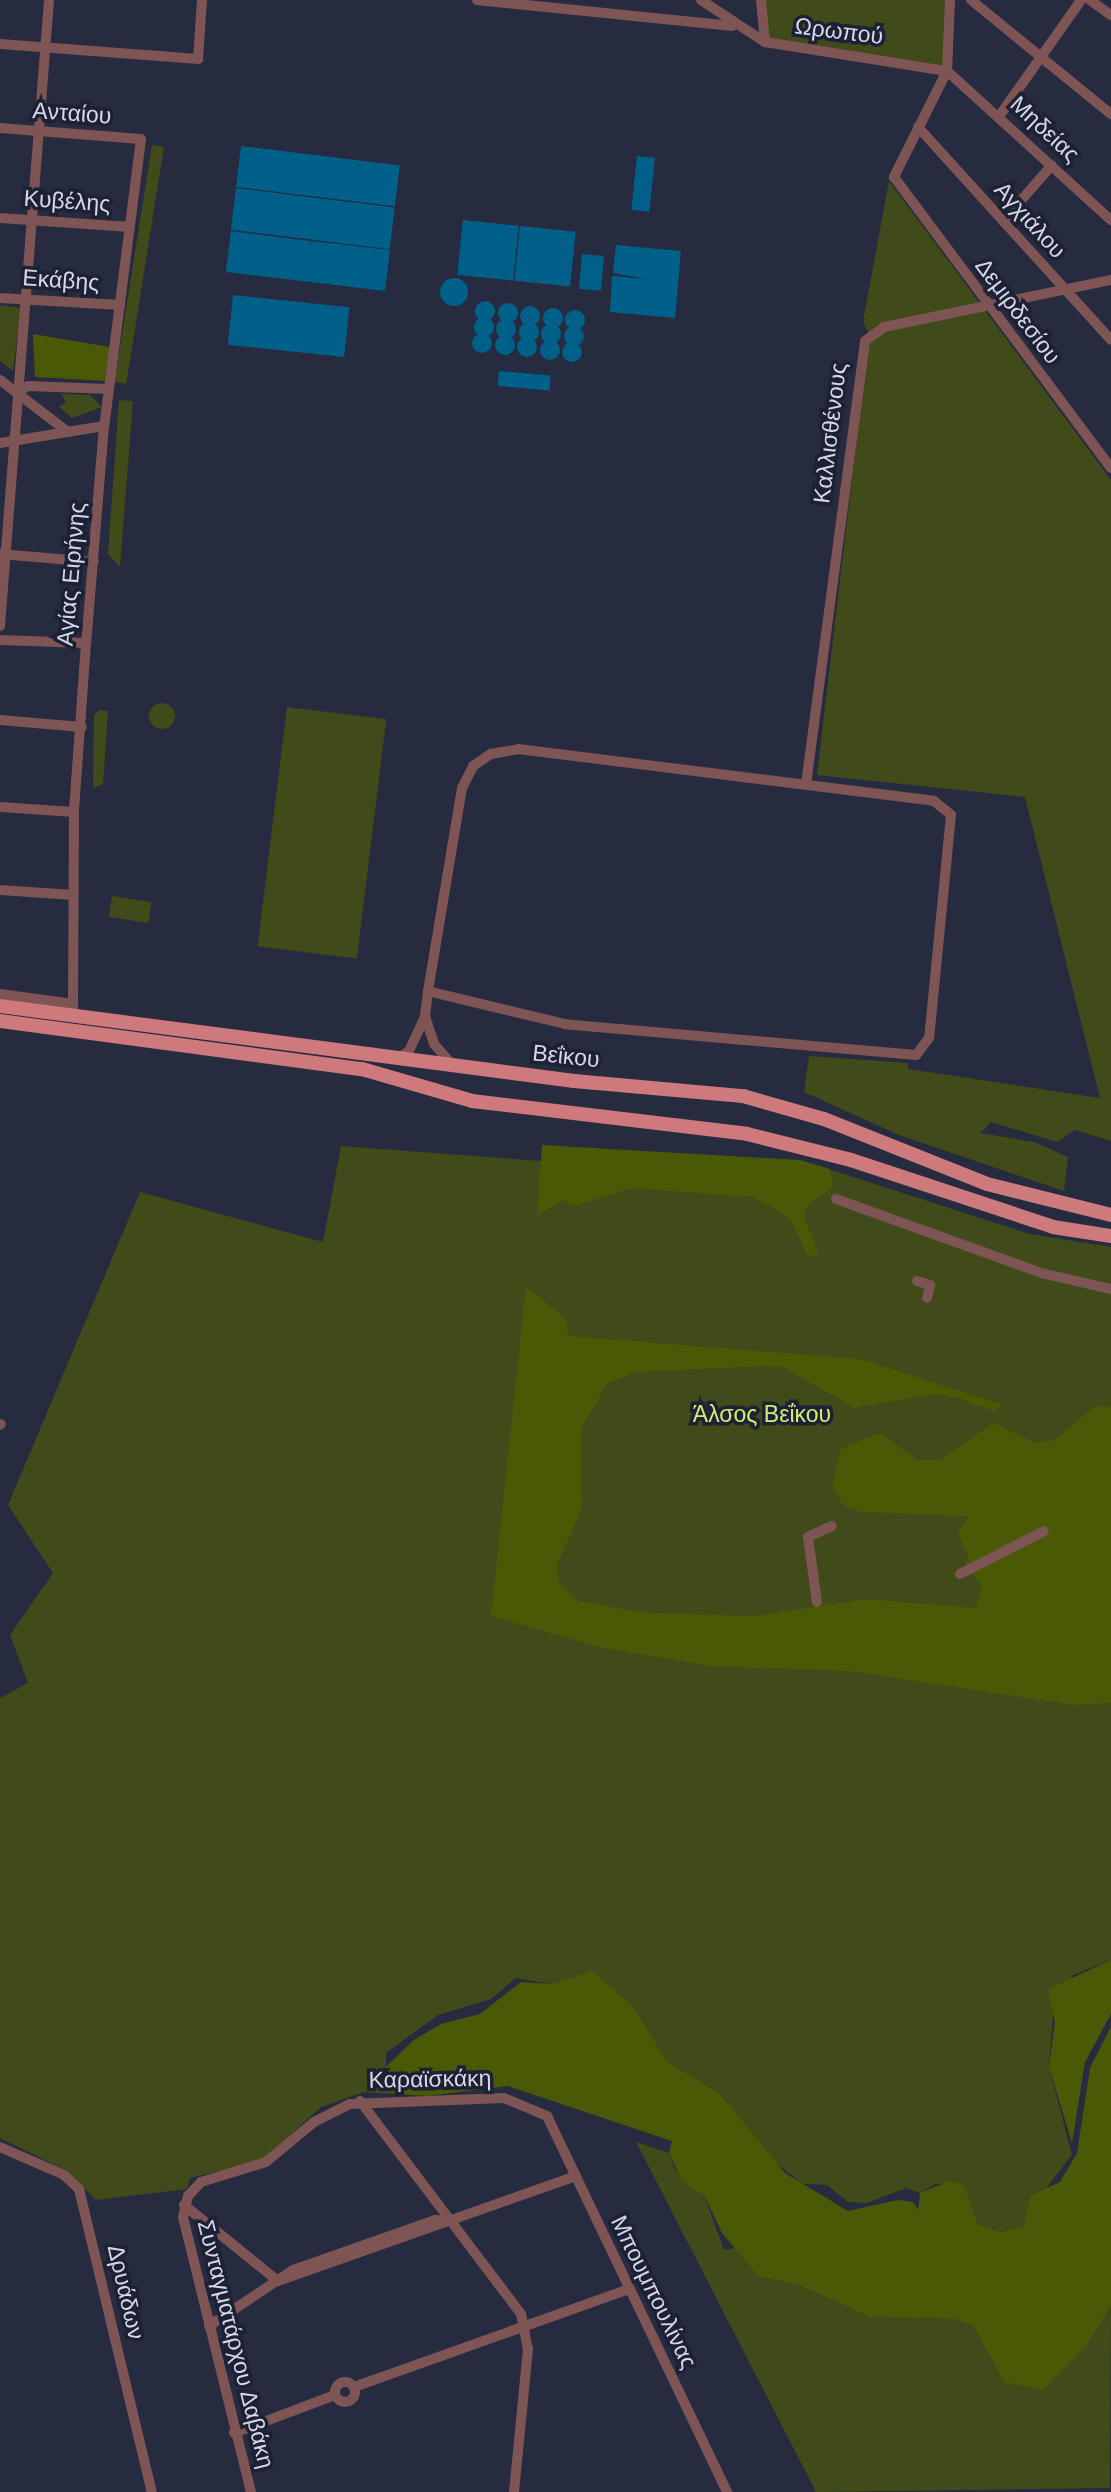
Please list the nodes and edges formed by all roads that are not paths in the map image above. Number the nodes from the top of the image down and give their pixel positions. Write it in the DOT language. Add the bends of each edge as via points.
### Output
graph roads {
  1 [pos="49,0"];
  2 [pos="202,0"];
  3 [pos="477,0"];
  4 [pos="701,0"];
  5 [pos="761,0"];
  6 [pos="950,0"];
  7 [pos="971,0"];
  8 [pos="1081,0"];
  9 [pos="1090,0"];
  10 [pos="542,3"];
  11 [pos="1111,15"];
  12 [pos="736,27"];
  13 [pos="765,42"];
  14 [pos="0,44"];
  15 [pos="45,48"];
  16 [pos="1040,57"];
  17 [pos="947,71"];
  18 [pos="1111,114"];
  19 [pos="1000,115"];
  20 [pos="918,127"];
  21 [pos="0,128"];
  22 [pos="38,131"];
  23 [pos="141,139"];
  24 [pos="1052,165"];
  25 [pos="0,218"];
  26 [pos="32,220"];
  27 [pos="1111,220"];
  28 [pos="1003,221"];
  29 [pos="130,227"];
  30 [pos="1111,280"];
  31 [pos="1065,289"];
  32 [pos="0,298"];
  33 [pos="25,299"];
  34 [pos="120,305"];
  35 [pos="988,307"];
  36 [pos="1111,340"];
  37 [pos="2,383"];
  38 [pos="109,388"];
  39 [pos="17,393"];
  40 [pos="104,426"];
  41 [pos="68,432"];
  42 [pos="15,440"];
  43 [pos="0,443"];
  44 [pos="1111,467"];
  45 [pos="3,554"];
  46 [pos="94,562"];
  47 [pos="0,626"];
  48 [pos="0,640"];
  49 [pos="86,643"];
  50 [pos="0,720"];
  51 [pos="82,727"];
  52 [pos="806,784"];
  53 [pos="0,807"];
  54 [pos="74,812"];
  55 [pos="0,890"];
  56 [pos="74,895"];
  57 [pos="428,992"];
  58 [pos="0,994"];
  59 [pos="0,1006"];
  60 [pos="73,1009"];
  61 [pos="425,1016"];
  62 [pos="0,1021"];
  63 [pos="399,1058"];
  64 [pos="453,1066"];
  65 [pos="836,1199"];
  66 [pos="1111,1215"];
  67 [pos="1111,1236"];
  68 [pos="918,1281"];
  69 [pos="1111,1289"];
  70 [pos="927,1298"];
  71 [pos="832,1526"];
  72 [pos="1044,1531"];
  73 [pos="960,1574"];
  74 [pos="817,1602"];
  75 [pos="360,2101"];
  76 [pos="541,2110"];
  77 [pos="0,2147"];
  78 [pos="576,2176"];
  79 [pos="184,2205"];
  80 [pos="450,2221"];
  81 [pos="278,2281"];
  82 [pos="629,2289"];
  83 [pos="525,2325"];
  84 [pos="209,2326"];
  85 [pos="234,2433"];
  86 [pos="152,2492"];
  87 [pos="251,2492"];
  88 [pos="514,2492"];
  89 [pos="727,2492"];
  1 -- 15 [label="street"];
  2 -- 15 [label="street" via="198,59"];
  3 -- 10 [label="street, Ωρωπού"];
  4 -- 12 [label="street"];
  5 -- 13 [label="street"];
  6 -- 17 [label="street"];
  7 -- 16 [label="street"];
  8 -- 16 [label="street"];
  9 -- 11 [label="street"];
  10 -- 12 [label="street, Ωρωπού"];
  12 -- 13 [label="street, Ωρωπού"];
  13 -- 17 [label="street, Ωρωπού"];
  14 -- 15 [label="street"];
  15 -- 22 [label="street"];
  16 -- 18 [label="street"];
  16 -- 19 [label="street"];
  17 -- 19 [label="street, Μηδείας"];
  17 -- 20 [label="street"];
  19 -- 24 [label="street, Μηδείας"];
  20 -- 28 [label="street, Αγχιάλου"];
  20 -- 35 [label="street, Δεμιρδεσίου" via="894,177"];
  21 -- 22 [label="street, Ανταίου"];
  22 -- 23 [label="street, Ανταίου"];
  22 -- 26 [label="street"];
  23 -- 29 [label="street, Αγίας Ειρήνης"];
  24 -- 27 [label="street, Μηδείας"];
  24 -- 28 [label="street"];
  25 -- 26 [label="street, Κυβέλης"];
  26 -- 29 [label="street, Κυβέλης"];
  26 -- 33 [label="street"];
  28 -- 31 [label="street, Αγχιάλου"];
  29 -- 34 [label="street, Αγίας Ειρήνης"];
  30 -- 31 [label="street, Καλλισθένους"];
  31 -- 35 [label="street, Καλλισθένους"];
  31 -- 36 [label="street, Αγχιάλου"];
  32 -- 33 [label="street, Εκάβης"];
  33 -- 34 [label="street, Εκάβης"];
  33 -- 39 [label="street"];
  34 -- 38 [label="street, Αγίας Ειρήνης"];
  35 -- 44 [label="street, Δεμιρδεσίου"];
  35 -- 52 [label="street, Καλλισθένους" via="884,327 865,341"];
  37 -- 39 [label="street"];
  38 -- 39 [label="street" via="28,386"];
  38 -- 40 [label="street, Αγίας Ειρήνης"];
  39 -- 41 [label="street"];
  39 -- 42 [label="street"];
  40 -- 41 [label="street"];
  40 -- 46 [label="street, Αγίας Ειρήνης"];
  41 -- 42 [label="street"];
  42 -- 43 [label="street"];
  42 -- 45 [label="street"];
  45 -- 46 [label="street"];
  45 -- 47 [label="street"];
  46 -- 49 [label="street, Αγίας Ειρήνης"];
  48 -- 49 [label="street"];
  49 -- 51 [label="street, Αγίας Ειρήνης"];
  50 -- 51 [label="street"];
  51 -- 54 [label="street, Αγίας Ειρήνης"];
  52 -- 57 [label="street" via="518,750 484,757 462,788"];
  52 -- 57 [label="street" via="934,801 951,816 929,1038 916,1055 565,1024"];
  53 -- 54 [label="street"];
  54 -- 56 [label="street, Αγίας Ειρήνης"];
  55 -- 56 [label="street"];
  56 -- 60 [label="street, Αγίας Ειρήνης"];
  57 -- 61 [label="street"];
  58 -- 60 [label="street"];
  59 -- 60 [label="main road, Βεΐκου"];
  60 -- 63 [label="main road, Βεΐκου"];
  61 -- 63 [label="street" via="409,1051"];
  61 -- 64 [label="street" via="434,1044"];
  62 -- 67 [label="main road" via="362,1069 472,1101 761,1137 851,1160 1053,1227"];
  63 -- 64 [label="main road, Βεΐκου"];
  64 -- 66 [label="main road, Βεΐκου" via="743,1096 824,1119 987,1184"];
  65 -- 69 [label="street" via="1041,1273"];
  68 -- 70 [label="street" via="930,1286"];
  71 -- 74 [label="street" via="808,1537"];
  72 -- 73 [label="street"];
  75 -- 76 [label="street, Καραϊσκάκη" via="504,2098"];
  75 -- 79 [label="street, Καραϊσκάκη" via="325,2115 266,2162 201,2182"];
  75 -- 80 [label="street"];
  76 -- 78 [label="street, Μπουμπουλίνας"];
  77 -- 86 [label="street, Δρυάδων" via="64,2175 79,2189"];
  78 -- 80 [label="street"];
  78 -- 82 [label="street, Μπουμπουλίνας"];
  79 -- 81 [label="street"];
  79 -- 84 [label="street, Συνταγματάρχου Δαβάκη"];
  80 -- 81 [label="street"];
  80 -- 83 [label="street"];
  81 -- 84 [label="street"];
  82 -- 83 [label="street"];
  82 -- 89 [label="street, Μπουμπουλίνας"];
  83 -- 85 [label="street" via="354,2387 349,2401 335,2395"];
  83 -- 88 [label="street"];
  84 -- 85 [label="street, Συνταγματάρχου Δαβάκη"];
  85 -- 87 [label="street, Συνταγματάρχου Δαβάκη"];
}
